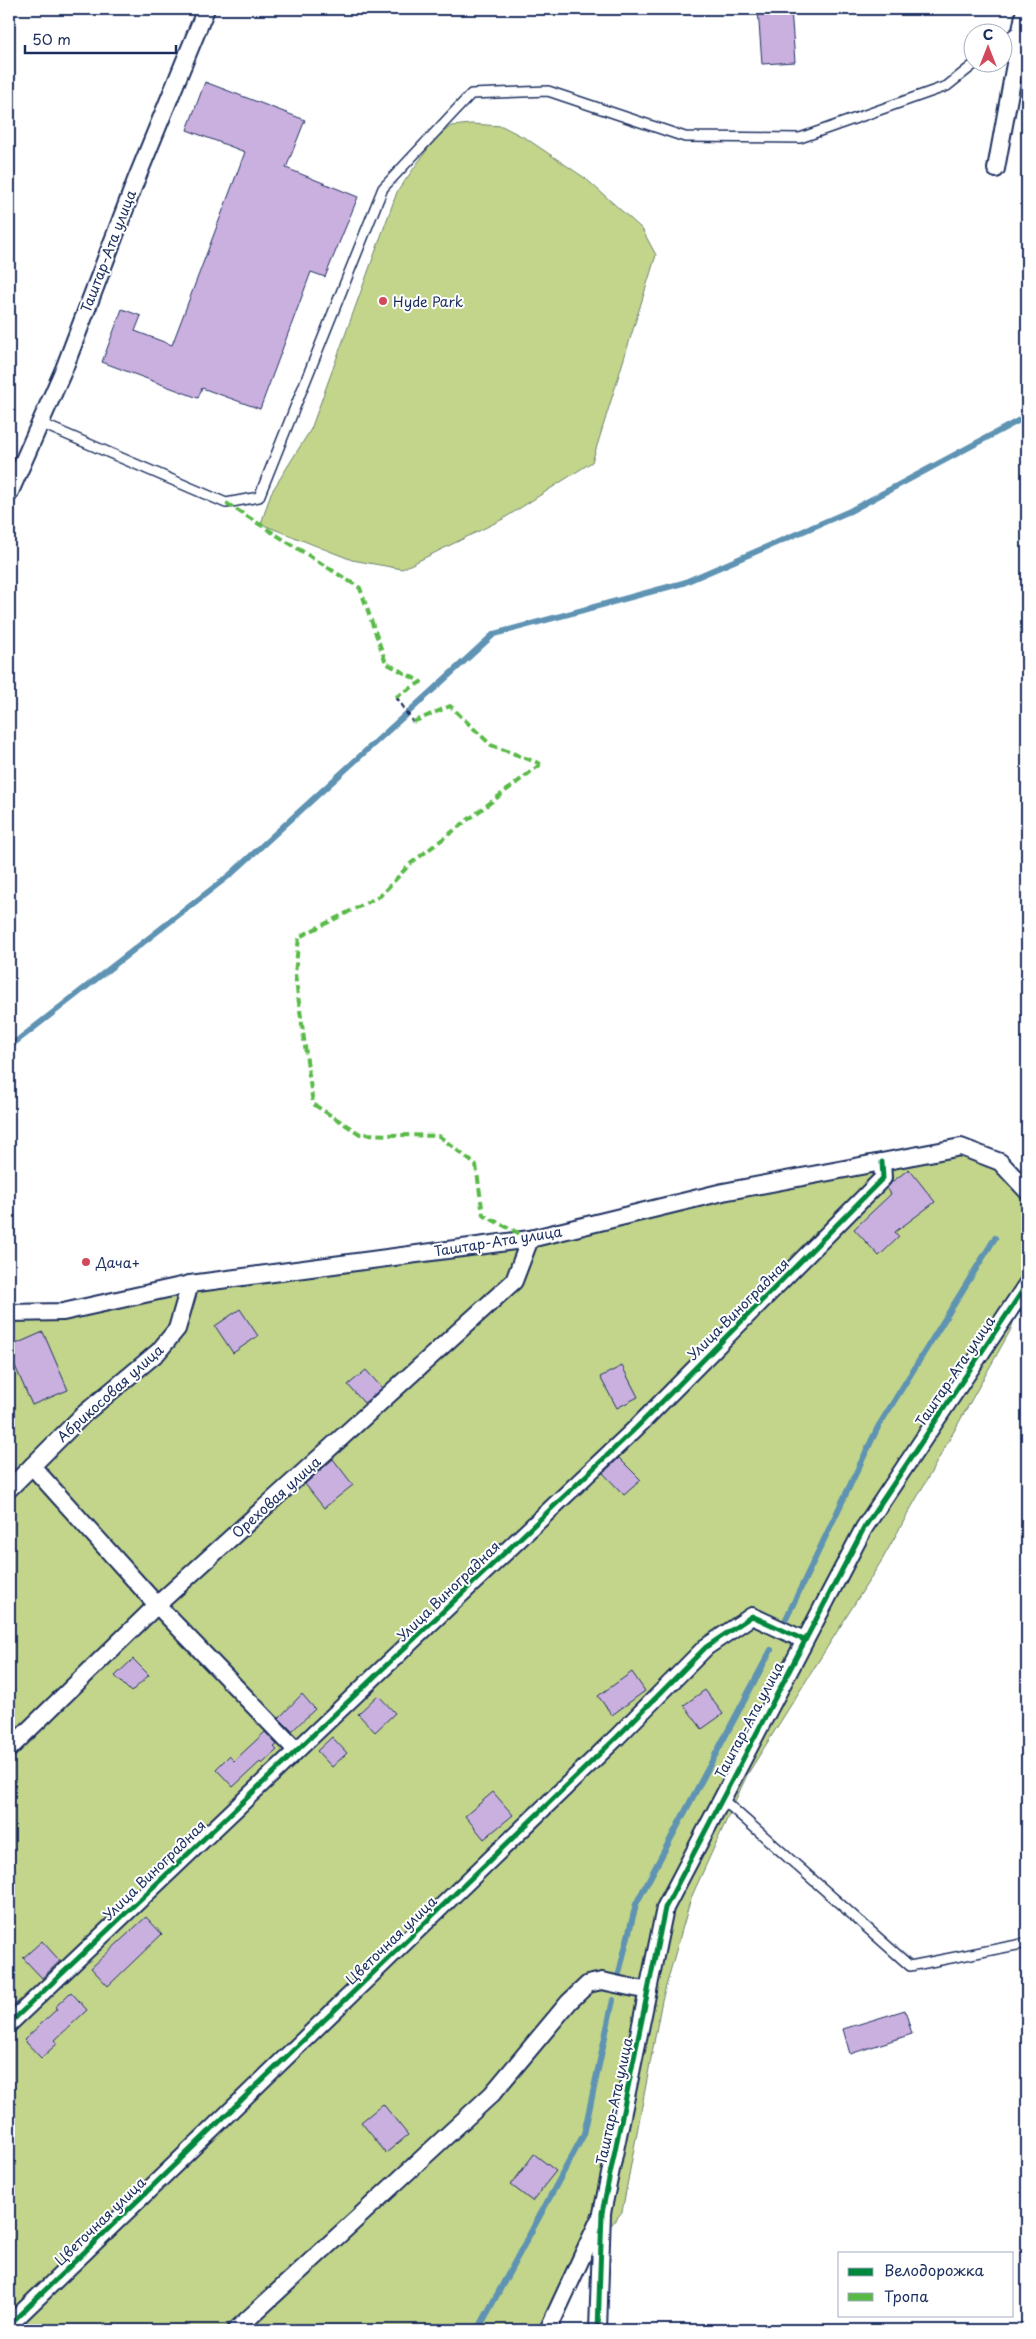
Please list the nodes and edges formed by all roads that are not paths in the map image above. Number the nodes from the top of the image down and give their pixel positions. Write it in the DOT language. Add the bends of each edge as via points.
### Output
graph roads {
  1 [pos="206,9"];
  2 [pos="1025,9"];
  3 [pos="1021,27"];
  4 [pos="1014,33"];
  5 [pos="964,72"];
  6 [pos="996,169"];
  7 [pos="40,423"];
  8 [pos="9,494"];
  9 [pos="882,1162"];
  10 [pos="1027,1192"];
  11 [pos="530,1238"];
  12 [pos="190,1284"];
  13 [pos="1027,1284"];
  14 [pos="9,1313"];
  15 [pos="32,1466"];
  16 [pos="9,1488"];
  17 [pos="157,1605"];
  18 [pos="804,1640"];
  19 [pos="9,1749"];
  20 [pos="296,1750"];
  21 [pos="721,1798"];
  22 [pos="1027,1943"];
  23 [pos="648,1991"];
  24 [pos="9,2024"];
  25 [pos="602,2213"];
  26 [pos="9,2325"];
  27 [pos="236,2330"];
  28 [pos="548,2330"];
  29 [pos="598,2330"];
  1 -- 7 [label="street, Таштар-Ата улица"];
  2 -- 3 [label="street"];
  3 -- 4 [label="lane"];
  3 -- 6 [label="street"];
  5 -- 7 [label="lane" via="947,86 800,138 685,137 548,91 471,94 383,188 259,497 226,503"];
  7 -- 8 [label="street, Таштар-Ата улица"];
  9 -- 10 [label="street, Таштар-Ата улица" via="962,1147 1000,1162"];
  9 -- 11 [label="street, Таштар-Ата улица" via="723,1192"];
  9 -- 20 [label="street, Улица Виноградная" via="883,1178 636,1428"];
  11 -- 12 [label="street, Таштар-Ата улица"];
  11 -- 17 [label="street, Ореховая улица" via="514,1281"];
  12 -- 14 [label="street, Таштар-Ата улица" via="63,1312"];
  12 -- 15 [label="street, Абрикосовая улица" via="177,1329 158,1352 85,1412"];
  13 -- 18 [label="street, Таштар-Ата улица" via="864,1528"];
  15 -- 16 [label="street, Абрикосовая улица"];
  15 -- 17 [label="street"];
  17 -- 19 [label="street, Ореховая улица"];
  17 -- 20 [label="street"];
  18 -- 21 [label="street, Таштар-Ата улица"];
  18 -- 26 [label="street, Цветочная улица" via="752,1616 706,1647"];
  20 -- 24 [label="street, Улица Виноградная"];
  21 -- 22 [label="lane" via="910,1966"];
  21 -- 23 [label="street, Таштар-Ата улица" via="665,1908"];
  23 -- 25 [label="street, Таштар-Ата улица"];
  23 -- 27 [label="street" via="602,1981 588,1984 492,2094"];
  25 -- 28 [label="street"];
  25 -- 29 [label="street"];
}
